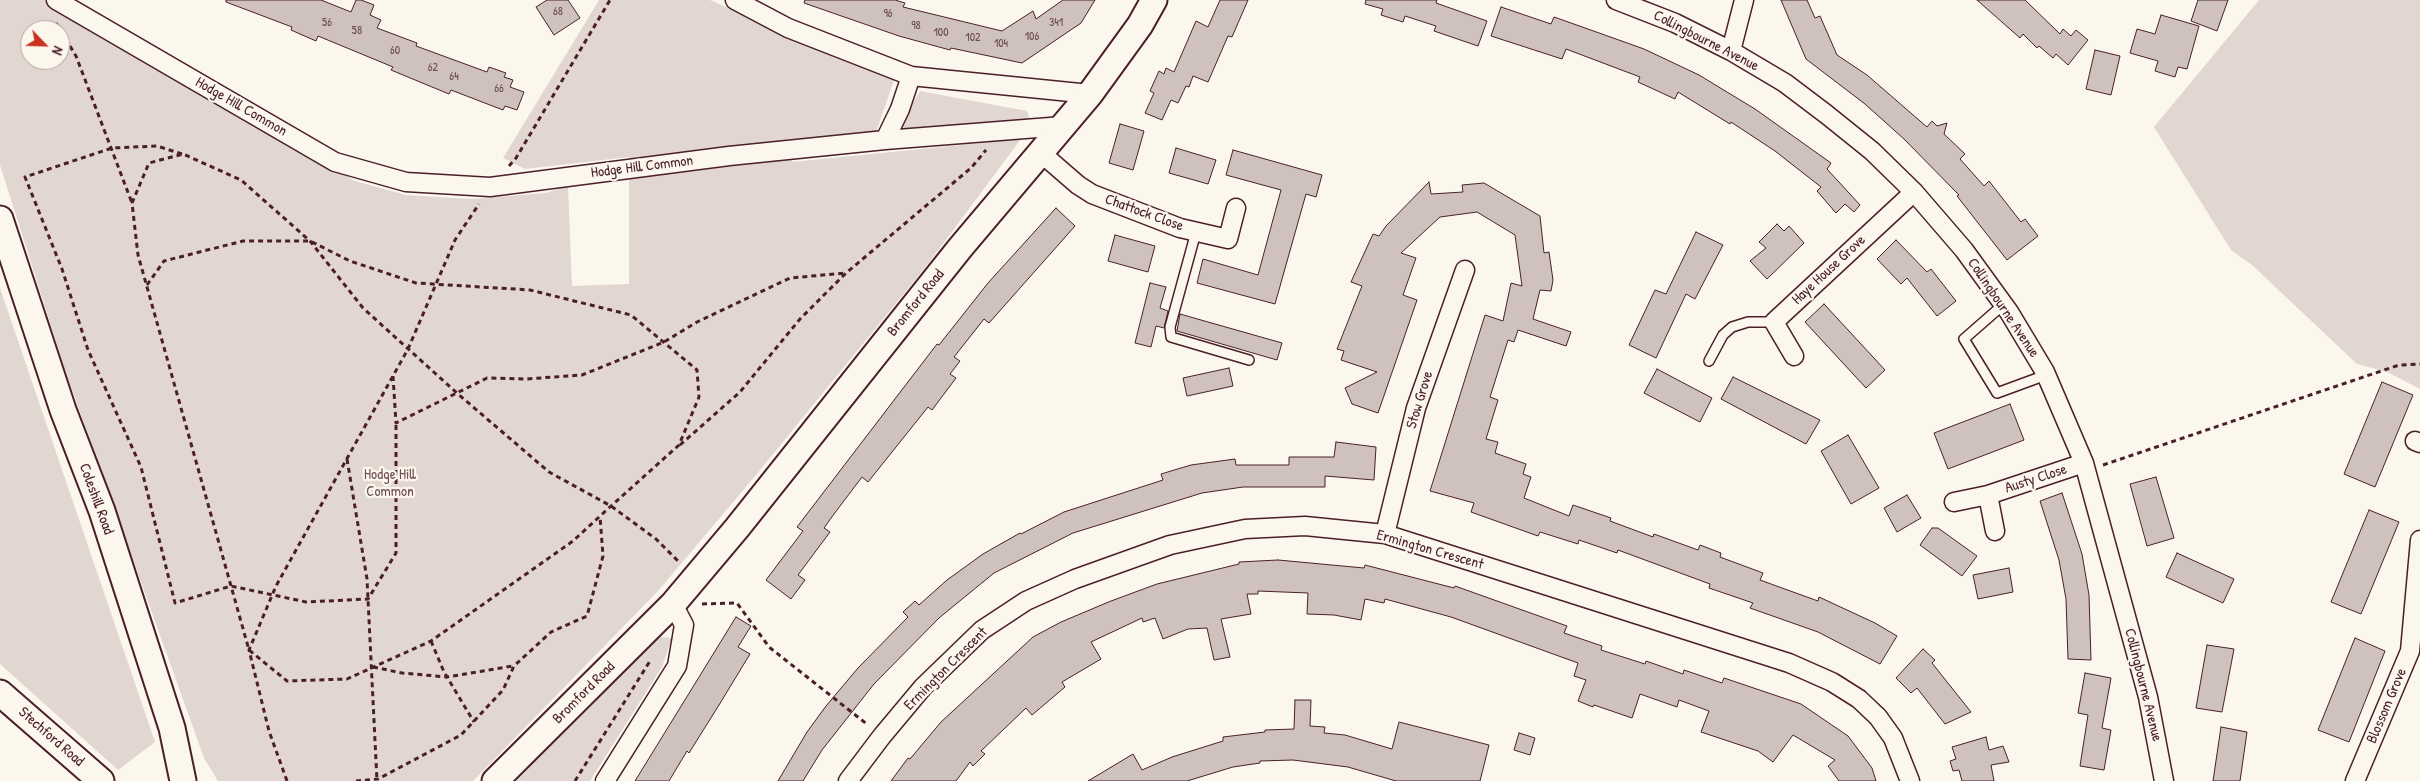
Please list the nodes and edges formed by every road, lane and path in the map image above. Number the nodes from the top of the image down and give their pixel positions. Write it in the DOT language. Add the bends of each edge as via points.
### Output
graph roads {
  1 [pos="610,0"];
  2 [pos="735,0"];
  3 [pos="1154,0"];
  4 [pos="1616,0"];
  5 [pos="1744,0"];
  6 [pos="54,8"];
  7 [pos="1731,50"];
  8 [pos="911,76"];
  9 [pos="1090,94"];
  10 [pos="1063,126"];
  11 [pos="1004,130"];
  12 [pos="885,140"];
  13 [pos="112,148"];
  14 [pos="1041,153"];
  15 [pos="183,154"];
  16 [pos="490,187"];
  17 [pos="1914,192"];
  18 [pos="132,203"];
  19 [pos="1236,208"];
  20 [pos="0,219"];
  21 [pos="1196,232"];
  22 [pos="310,241"];
  23 [pos="1465,270"];
  24 [pos="846,273"];
  25 [pos="437,284"];
  26 [pos="147,285"];
  27 [pos="2004,304"];
  28 [pos="1774,322"];
  29 [pos="664,342"];
  30 [pos="408,349"];
  31 [pos="1794,356"];
  32 [pos="1249,360"];
  33 [pos="1709,361"];
  34 [pos="2420,364"];
  35 [pos="2046,375"];
  36 [pos="393,376"];
  37 [pos="458,394"];
  38 [pos="396,423"];
  39 [pos="679,445"];
  40 [pos="347,459"];
  41 [pos="2085,467"];
  42 [pos="1988,495"];
  43 [pos="1954,502"];
  44 [pos="611,506"];
  45 [pos="600,516"];
  46 [pos="1995,531"];
  47 [pos="1385,534"];
  48 [pos="2420,540"];
  49 [pos="694,578"];
  50 [pos="231,586"];
  51 [pos="272,594"];
  52 [pos="368,599"];
  53 [pos="677,611"];
  54 [pos="431,641"];
  55 [pos="249,650"];
  56 [pos="652,658"];
  57 [pos="514,666"];
  58 [pos="372,667"];
  59 [pos="447,677"];
  60 [pos="0,693"];
  61 [pos="474,722"];
  62 [pos="882,736"];
  63 [pos="377,780"];
  64 [pos="101,781"];
  65 [pos="182,781"];
  66 [pos="287,781"];
  67 [pos="356,781"];
  68 [pos="495,781"];
  69 [pos="575,781"];
  70 [pos="605,781"];
  71 [pos="848,781"];
  72 [pos="1910,781"];
  73 [pos="2164,781"];
  74 [pos="2355,781"];
  1 -- 16 [label="path" via="516,158"];
  2 -- 8 [label="street" via="788,28"];
  3 -- 9 [label="street, Bromford Road"];
  4 -- 7 [label="street, Collingbourne Avenue"];
  5 -- 7 [label="street"];
  6 -- 13 [label="path"];
  6 -- 16 [label="street, Hodge Hill Common" via="335,162 406,182"];
  7 -- 17 [label="street, Collingbourne Avenue" via="1785,83 1826,114"];
  8 -- 9 [label="street"];
  8 -- 12 [label="street"];
  9 -- 10 [label="street, Bromford Road"];
  10 -- 11 [label="street, Hodge Hill Common"];
  10 -- 14 [label="street, Bromford Road"];
  11 -- 12 [label="street, Hodge Hill Common"];
  11 -- 24 [label="path" via="971,168"];
  12 -- 16 [label="street, Hodge Hill Common"];
  13 -- 15 [label="path" via="157,146"];
  13 -- 18 [label="path"];
  13 -- 50 [label="path" via="25,177 62,269 88,350 141,468 175,603"];
  14 -- 21 [label="street, Chattock Close" via="1092,194"];
  14 -- 49 [label="street, Bromford Road" via="960,248"];
  15 -- 18 [label="path" via="149,163"];
  15 -- 22 [label="path" via="241,180"];
  16 -- 25 [label="path" via="455,240"];
  17 -- 27 [label="street, Collingbourne Avenue" via="1964,250"];
  17 -- 28 [label="street, Haye House Grove"];
  18 -- 26 [label="path" via="138,255"];
  19 -- 21 [label="street, Chattock Close" via="1228,239"];
  20 -- 65 [label="street, Coleshill Road" via="63,410 105,520 172,728"];
  21 -- 32 [label="lane" via="1170,327 1171,337"];
  22 -- 25 [label="path" via="360,264 416,283"];
  22 -- 26 [label="path" via="243,241 164,261"];
  22 -- 30 [label="path" via="363,308"];
  23 -- 47 [label="street, Stow Grove" via="1416,408"];
  24 -- 29 [label="path" via="790,278 697,322"];
  24 -- 39 [label="path" via="800,319 740,392"];
  25 -- 29 [label="path" via="530,290 631,315"];
  25 -- 30 [label="path"];
  26 -- 50 [label="path"];
  27 -- 35 [label="street, Collingbourne Avenue"];
  27 -- 35 [label="lane" via="1964,338 1997,393"];
  28 -- 31 [label="street"];
  28 -- 33 [label="lane" via="1748,322 1732,327 1723,335"];
  29 -- 37 [label="path" via="582,375 487,378"];
  29 -- 39 [label="path" via="697,370 699,397"];
  30 -- 36 [label="path"];
  30 -- 37 [label="path"];
  34 -- 41 [label="path" via="2399,365"];
  35 -- 41 [label="street, Collingbourne Avenue"];
  36 -- 38 [label="path"];
  36 -- 40 [label="path"];
  37 -- 38 [label="path"];
  37 -- 44 [label="path" via="549,472"];
  38 -- 52 [label="path" via="396,553"];
  39 -- 44 [label="path"];
  40 -- 51 [label="path"];
  40 -- 52 [label="path"];
  41 -- 42 [label="street, Austy Close"];
  41 -- 73 [label="street, Collingbourne Avenue" via="2148,696"];
  42 -- 43 [label="street, Austy Close"];
  42 -- 46 [label="street, Austy Close"];
  44 -- 45 [label="path"];
  44 -- 49 [label="path" via="656,539"];
  45 -- 54 [label="path" via="573,541"];
  45 -- 57 [label="path" via="603,556 587,616 551,632"];
  47 -- 62 [label="street, Ermington Crescent" via="1304,526 1245,529 1170,545 1074,579 1026,601 982,630 923,687"];
  47 -- 72 [label="street, Ermington Crescent" via="1780,660 1832,682 1859,699 1878,717 1893,738"];
  48 -- 74 [label="street, Blossom Grove" via="2410,651"];
  49 -- 53 [label="street, Bromford Road"];
  50 -- 51 [label="path"];
  50 -- 55 [label="path"];
  51 -- 52 [label="path" via="306,602"];
  51 -- 55 [label="path"];
  52 -- 58 [label="path"];
  53 -- 62 [label="path" via="698,604 737,603 769,647"];
  53 -- 68 [label="street, Bromford Road"];
  53 -- 70 [label="street" via="684,625 677,666"];
  54 -- 58 [label="path"];
  54 -- 59 [label="path"];
  55 -- 58 [label="path" via="287,681 347,679"];
  55 -- 66 [label="path" via="269,731"];
  56 -- 69 [label="path"];
  57 -- 59 [label="path"];
  57 -- 61 [label="path" via="503,690"];
  58 -- 59 [label="path"];
  58 -- 63 [label="path"];
  59 -- 61 [label="path"];
  60 -- 64 [label="street, Stechford Road"];
  61 -- 63 [label="path" via="462,735"];
  62 -- 71 [label="street, Ermington Crescent"];
  63 -- 67 [label="path"];
}
